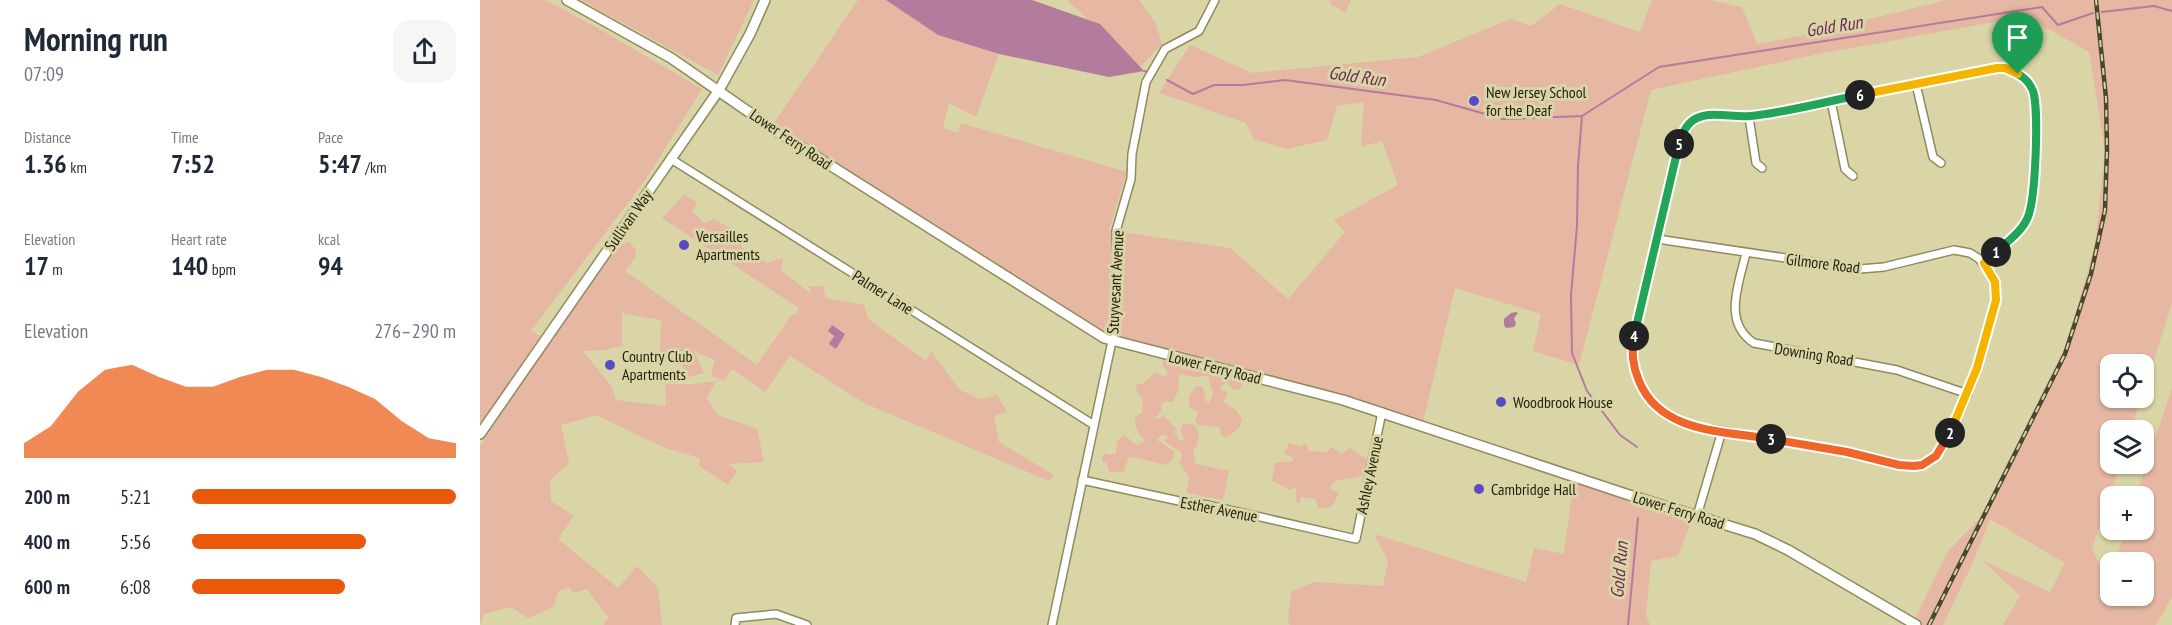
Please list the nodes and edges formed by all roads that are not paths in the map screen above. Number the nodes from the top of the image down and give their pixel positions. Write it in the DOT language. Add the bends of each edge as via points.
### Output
graph roads {
  1 [pos="567,0"];
  2 [pos="765,0"];
  3 [pos="1215,0"];
  4 [pos="1916,84"];
  5 [pos="719,90"];
  6 [pos="1831,101"];
  7 [pos="1749,117"];
  8 [pos="671,159"];
  9 [pos="1941,163"];
  10 [pos="1762,168"];
  11 [pos="1853,176"];
  12 [pos="1657,239"];
  13 [pos="1746,253"];
  14 [pos="1984,263"];
  15 [pos="1112,341"];
  16 [pos="1968,394"];
  17 [pos="1382,412"];
  18 [pos="1094,425"];
  19 [pos="1722,431"];
  20 [pos="480,434"];
  21 [pos="1082,480"];
  22 [pos="1697,516"];
  23 [pos="1356,539"];
  24 [pos="735,625"];
  25 [pos="807,625"];
  26 [pos="1052,625"];
  27 [pos="1916,625"];
  1 -- 5 [label="street, Lower Ferry Road"];
  2 -- 5 [label="street, Sullivan Way"];
  3 -- 15 [label="street, Stuyvesant Avenue" via="1198,31 1165,50 1146,82 1131,179 1116,231 1118,285"];
  4 -- 6 [label="street"];
  4 -- 9 [label="street" via="1933,157"];
  4 -- 14 [label="street" via="1997,68 2012,70 2033,91 2036,147 2032,202 2017,233"];
  5 -- 8 [label="street, Sullivan Way"];
  5 -- 15 [label="street, Lower Ferry Road" via="789,139"];
  6 -- 7 [label="street"];
  6 -- 11 [label="street" via="1845,169"];
  7 -- 10 [label="street" via="1756,163"];
  7 -- 12 [label="street" via="1710,115 1687,125"];
  8 -- 18 [label="street, Palmer Lane"];
  8 -- 20 [label="street, Sullivan Way"];
  12 -- 13 [label="street, Gilmore Road"];
  12 -- 19 [label="street" via="1633,342 1637,377 1648,397 1665,414 1691,426"];
  13 -- 14 [label="street, Gilmore Road" via="1860,269 1954,250 1970,253"];
  13 -- 16 [label="street, Downing Road" via="1734,312 1742,332 1755,343 1897,370"];
  14 -- 16 [label="street" via="1995,282 1996,300"];
  15 -- 17 [label="street, Lower Ferry Road"];
  15 -- 18 [label="street, Stuyvesant Avenue"];
  16 -- 19 [label="street" via="1941,450 1930,461 1914,466"];
  17 -- 22 [label="street, Lower Ferry Road"];
  17 -- 23 [label="street, Ashley Avenue"];
  18 -- 21 [label="street, Stuyvesant Avenue"];
  19 -- 22 [label="street"];
  21 -- 23 [label="street, Esther Avenue"];
  21 -- 26 [label="street, Stuyvesant Avenue"];
  22 -- 27 [label="street, Lower Ferry Road" via="1772,542"];
  24 -- 25 [label="street" via="736,618 776,614"];
}
